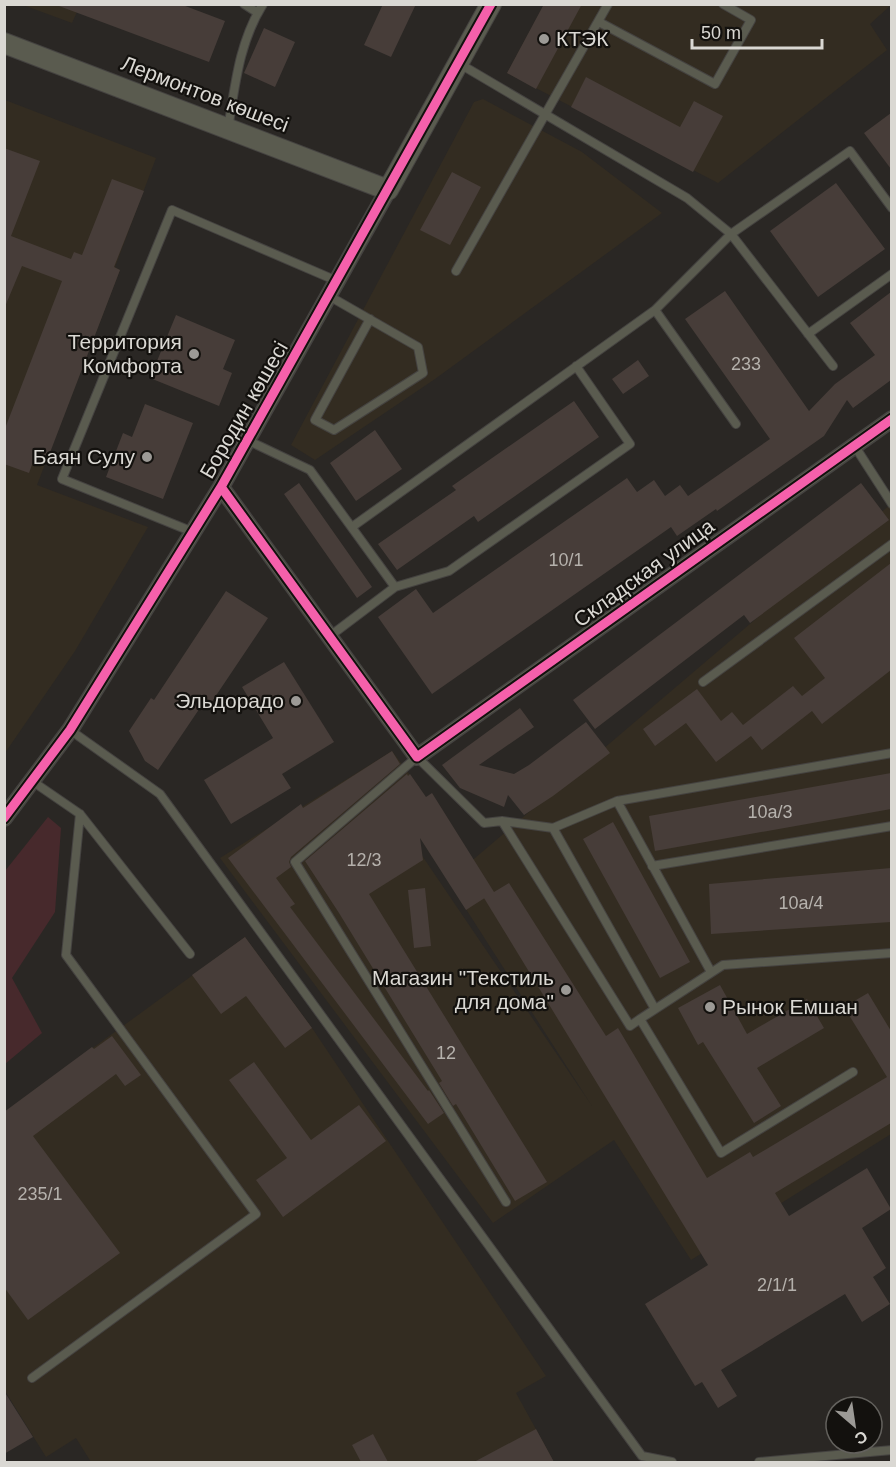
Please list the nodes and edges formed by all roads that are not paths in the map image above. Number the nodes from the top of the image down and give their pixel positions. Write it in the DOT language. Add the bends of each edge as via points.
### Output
graph roads {
  1 [pos="244,4"];
  2 [pos="263,4"];
  3 [pos="491,4"];
  4 [pos="608,4"];
  5 [pos="723,4"];
  6 [pos="258,13"];
  7 [pos="599,22"];
  8 [pos="4,43"];
  9 [pos="458,63"];
  10 [pos="546,114"];
  11 [pos="228,129"];
  12 [pos="388,190"];
  13 [pos="891,208"];
  14 [pos="731,234"];
  15 [pos="456,271"];
  16 [pos="891,274"];
  17 [pos="337,281"];
  18 [pos="329,296"];
  19 [pos="655,310"];
  20 [pos="370,319"];
  21 [pos="808,334"];
  22 [pos="576,366"];
  23 [pos="833,366"];
  24 [pos="891,419"];
  25 [pos="736,424"];
  26 [pos="249,441"];
  27 [pos="854,445"];
  28 [pos="221,487"];
  29 [pos="891,504"];
  30 [pos="352,527"];
  31 [pos="193,532"];
  32 [pos="891,544"];
  33 [pos="395,587"];
  34 [pos="330,636"];
  35 [pos="703,682"];
  36 [pos="70,730"];
  37 [pos="891,753"];
  38 [pos="417,757"];
  39 [pos="32,781"];
  40 [pos="617,801"];
  41 [pos="80,814"];
  42 [pos="4,818"];
  43 [pos="502,821"];
  44 [pos="891,826"];
  45 [pos="553,828"];
  46 [pos="652,866"];
  47 [pos="891,953"];
  48 [pos="190,954"];
  49 [pos="711,972"];
  50 [pos="655,1009"];
  51 [pos="640,1019"];
  52 [pos="853,1072"];
  53 [pos="506,1202"];
  54 [pos="32,1378"];
  55 [pos="891,1450"];
  56 [pos="641,1459"];
  57 [pos="672,1462"];
  58 [pos="759,1462"];
  1 -- 6 [label="lane"];
  2 -- 6 [label="lane"];
  3 -- 9 [label="street, Бородин көшесі"];
  4 -- 7 [label="lane"];
  5 -- 7 [label="lane" via="751,20 716,84"];
  6 -- 11 [label="lane" via="237,66"];
  7 -- 10 [label="lane"];
  8 -- 11 [label="street, Лермонтов көшесі"];
  9 -- 10 [label="lane"];
  9 -- 12 [label="street, Бородин көшесі"];
  10 -- 14 [label="lane" via="687,198"];
  10 -- 15 [label="lane"];
  11 -- 12 [label="street, Лермонтов көшесі"];
  12 -- 17 [label="street, Бородин көшесі"];
  13 -- 14 [label="lane" via="850,151"];
  14 -- 19 [label="lane"];
  14 -- 21 [label="lane"];
  16 -- 21 [label="lane"];
  17 -- 18 [label="street, Бородин көшесі"];
  17 -- 31 [label="lane" via="172,210 62,479"];
  18 -- 20 [label="lane"];
  18 -- 26 [label="street, Бородин көшесі"];
  19 -- 22 [label="lane"];
  19 -- 25 [label="lane"];
  20 -- 20 [label="lane" via="418,347 423,373 334,430 315,420"];
  21 -- 23 [label="lane"];
  22 -- 30 [label="lane"];
  22 -- 33 [label="lane" via="630,444 449,571"];
  24 -- 27 [label="street, Складская улица"];
  26 -- 28 [label="street, Бородин көшесі"];
  26 -- 30 [label="lane" via="310,470"];
  27 -- 29 [label="lane"];
  27 -- 38 [label="street, Складская улица"];
  28 -- 31 [label="street, Бородин көшесі"];
  28 -- 34 [label="street"];
  30 -- 33 [label="lane"];
  31 -- 36 [label="street, Бородин көшесі"];
  32 -- 35 [label="lane"];
  33 -- 34 [label="lane"];
  34 -- 38 [label="street"];
  36 -- 39 [label="street, Бородин көшесі"];
  36 -- 56 [label="lane" via="160,794"];
  37 -- 40 [label="lane"];
  38 -- 43 [label="lane" via="484,823"];
  38 -- 53 [label="lane" via="295,862"];
  39 -- 41 [label="lane"];
  39 -- 42 [label="street, Бородин көшесі"];
  40 -- 45 [label="lane"];
  40 -- 46 [label="lane"];
  41 -- 48 [label="lane"];
  41 -- 54 [label="lane" via="66,955 256,1214"];
  43 -- 45 [label="lane"];
  43 -- 51 [label="lane" via="630,1026"];
  44 -- 46 [label="lane"];
  45 -- 50 [label="lane"];
  46 -- 49 [label="lane"];
  47 -- 49 [label="lane" via="723,965"];
  49 -- 50 [label="lane"];
  50 -- 51 [label="lane"];
  51 -- 52 [label="lane" via="721,1153"];
  55 -- 58 [label="lane"];
  56 -- 57 [label="lane"];
}
